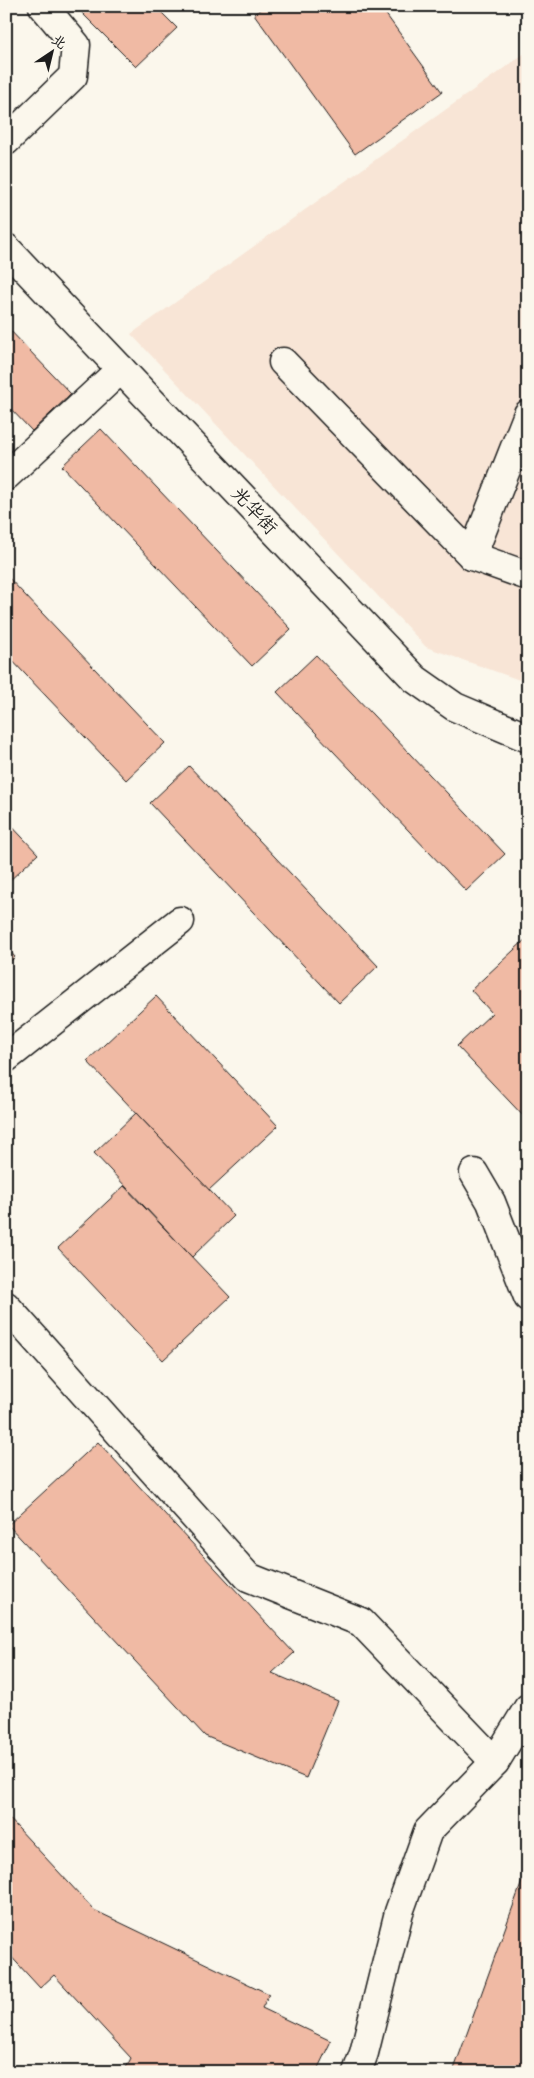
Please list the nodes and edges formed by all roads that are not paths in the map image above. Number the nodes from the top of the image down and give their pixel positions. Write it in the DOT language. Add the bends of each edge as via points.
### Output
graph roads {
  1 [pos="43,6"];
  2 [pos="6,141"];
  3 [pos="6,248"];
  4 [pos="283,362"];
  5 [pos="121,369"];
  6 [pos="528,414"];
  7 [pos="6,476"];
  8 [pos="472,556"];
  9 [pos="528,576"];
  10 [pos="528,738"];
  11 [pos="180,921"];
  12 [pos="6,1058"];
  13 [pos="474,1173"];
  14 [pos="528,1297"];
  15 [pos="6,1306"];
  16 [pos="528,1708"];
  17 [pos="495,1762"];
  18 [pos="357,2072"];
  1 -- 2 [label="street" via="76,45 73,76"];
  3 -- 5 [label="street, 光华街"];
  4 -- 8 [label="street"];
  5 -- 7 [label="street"];
  5 -- 10 [label="street, 光华街" via="415,679 454,707"];
  6 -- 8 [label="street"];
  8 -- 9 [label="street"];
  11 -- 12 [label="street"];
  13 -- 14 [label="street" via="491,1202"];
  15 -- 17 [label="street" via="248,1577 361,1622"];
  16 -- 17 [label="street"];
  17 -- 18 [label="street" via="428,1831 399,1912"];
}
